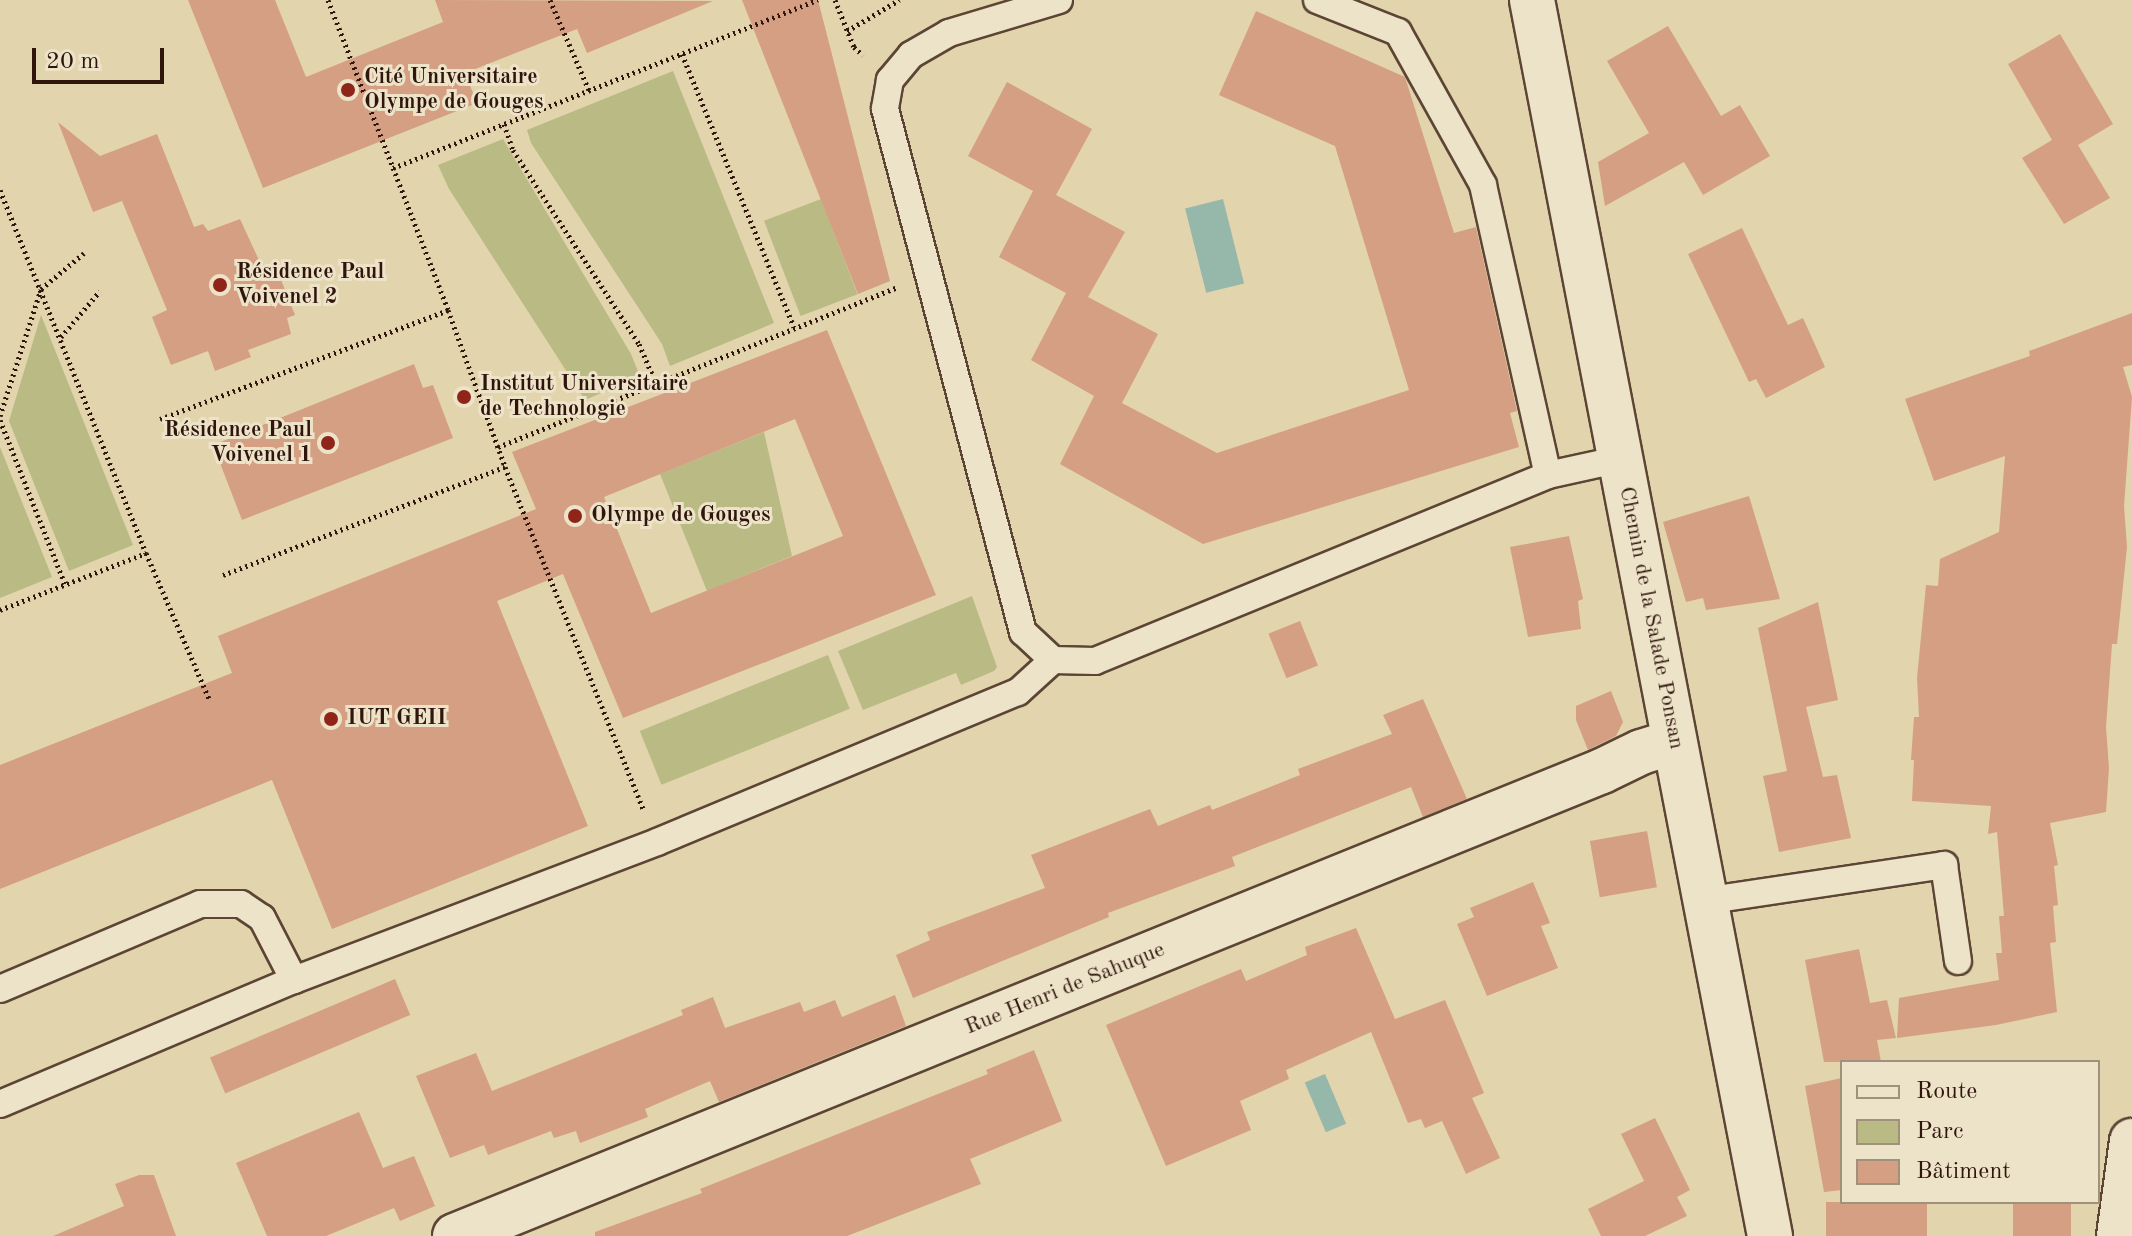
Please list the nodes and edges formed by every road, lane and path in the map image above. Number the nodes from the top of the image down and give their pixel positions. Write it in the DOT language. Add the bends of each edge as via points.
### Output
graph roads {
  1 [pos="328,0"];
  2 [pos="550,0"];
  3 [pos="818,0"];
  4 [pos="835,0"];
  5 [pos="899,0"];
  6 [pos="1059,0"];
  7 [pos="1317,0"];
  8 [pos="1532,0"];
  9 [pos="682,54"];
  10 [pos="589,90"];
  11 [pos="504,124"];
  12 [pos="393,168"];
  13 [pos="0,190"];
  14 [pos="84,253"];
  15 [pos="41,289"];
  16 [pos="100,291"];
  17 [pos="856,302"];
  18 [pos="448,310"];
  19 [pos="794,327"];
  20 [pos="61,337"];
  21 [pos="656,383"];
  22 [pos="0,418"];
  23 [pos="160,419"];
  24 [pos="498,447"];
  25 [pos="1621,459"];
  26 [pos="505,467"];
  27 [pos="1548,475"];
  28 [pos="146,553"];
  29 [pos="223,575"];
  30 [pos="65,584"];
  31 [pos="0,610"];
  32 [pos="1053,660"];
  33 [pos="210,701"];
  34 [pos="1674,742"];
  35 [pos="657,842"];
  36 [pos="1704,901"];
  37 [pos="1958,961"];
  38 [pos="294,980"];
  39 [pos="0,989"];
  40 [pos="0,1104"];
  41 [pos="2132,1141"];
  42 [pos="455,1236"];
  43 [pos="1770,1236"];
  44 [pos="2119,1236"];
  1 -- 12 [label="path"];
  2 -- 10 [label="path"];
  3 -- 9 [label="path"];
  4 -- 5 [label="path" via="847,31"];
  6 -- 32 [label="lane" via="949,33 911,55 890,80 885,109 1023,632"];
  7 -- 27 [label="lane" via="1398,32 1483,185"];
  8 -- 25 [label="street, Chemin de la Salade Ponsan"];
  9 -- 10 [label="path"];
  9 -- 19 [label="path"];
  10 -- 11 [label="path"];
  11 -- 12 [label="path"];
  11 -- 21 [label="path" via="513,150 639,344"];
  12 -- 18 [label="path"];
  13 -- 15 [label="path"];
  14 -- 15 [label="path"];
  15 -- 20 [label="path"];
  15 -- 22 [label="path"];
  16 -- 20 [label="path"];
  17 -- 19 [label="path"];
  18 -- 23 [label="path"];
  18 -- 24 [label="path"];
  19 -- 21 [label="path"];
  20 -- 28 [label="path"];
  21 -- 24 [label="path"];
  22 -- 30 [label="path"];
  24 -- 26 [label="path"];
  25 -- 27 [label="lane"];
  25 -- 34 [label="street, Chemin de la Salade Ponsan"];
  26 -- 29 [label="path"];
  26 -- 35 [label="path"];
  27 -- 32 [label="lane" via="1095,661"];
  28 -- 30 [label="path"];
  28 -- 33 [label="path"];
  30 -- 31 [label="path"];
  32 -- 35 [label="lane" via="1018,692"];
  34 -- 36 [label="street, Chemin de la Salade Ponsan"];
  34 -- 42 [label="street, Rue Henri de Sahuque"];
  35 -- 38 [label="lane"];
  36 -- 37 [label="lane" via="1944,865"];
  36 -- 43 [label="street, Chemin de la Salade Ponsan"];
  38 -- 39 [label="lane" via="262,918 241,904 200,904"];
  38 -- 40 [label="lane"];
  41 -- 44 [label="street"];
}
